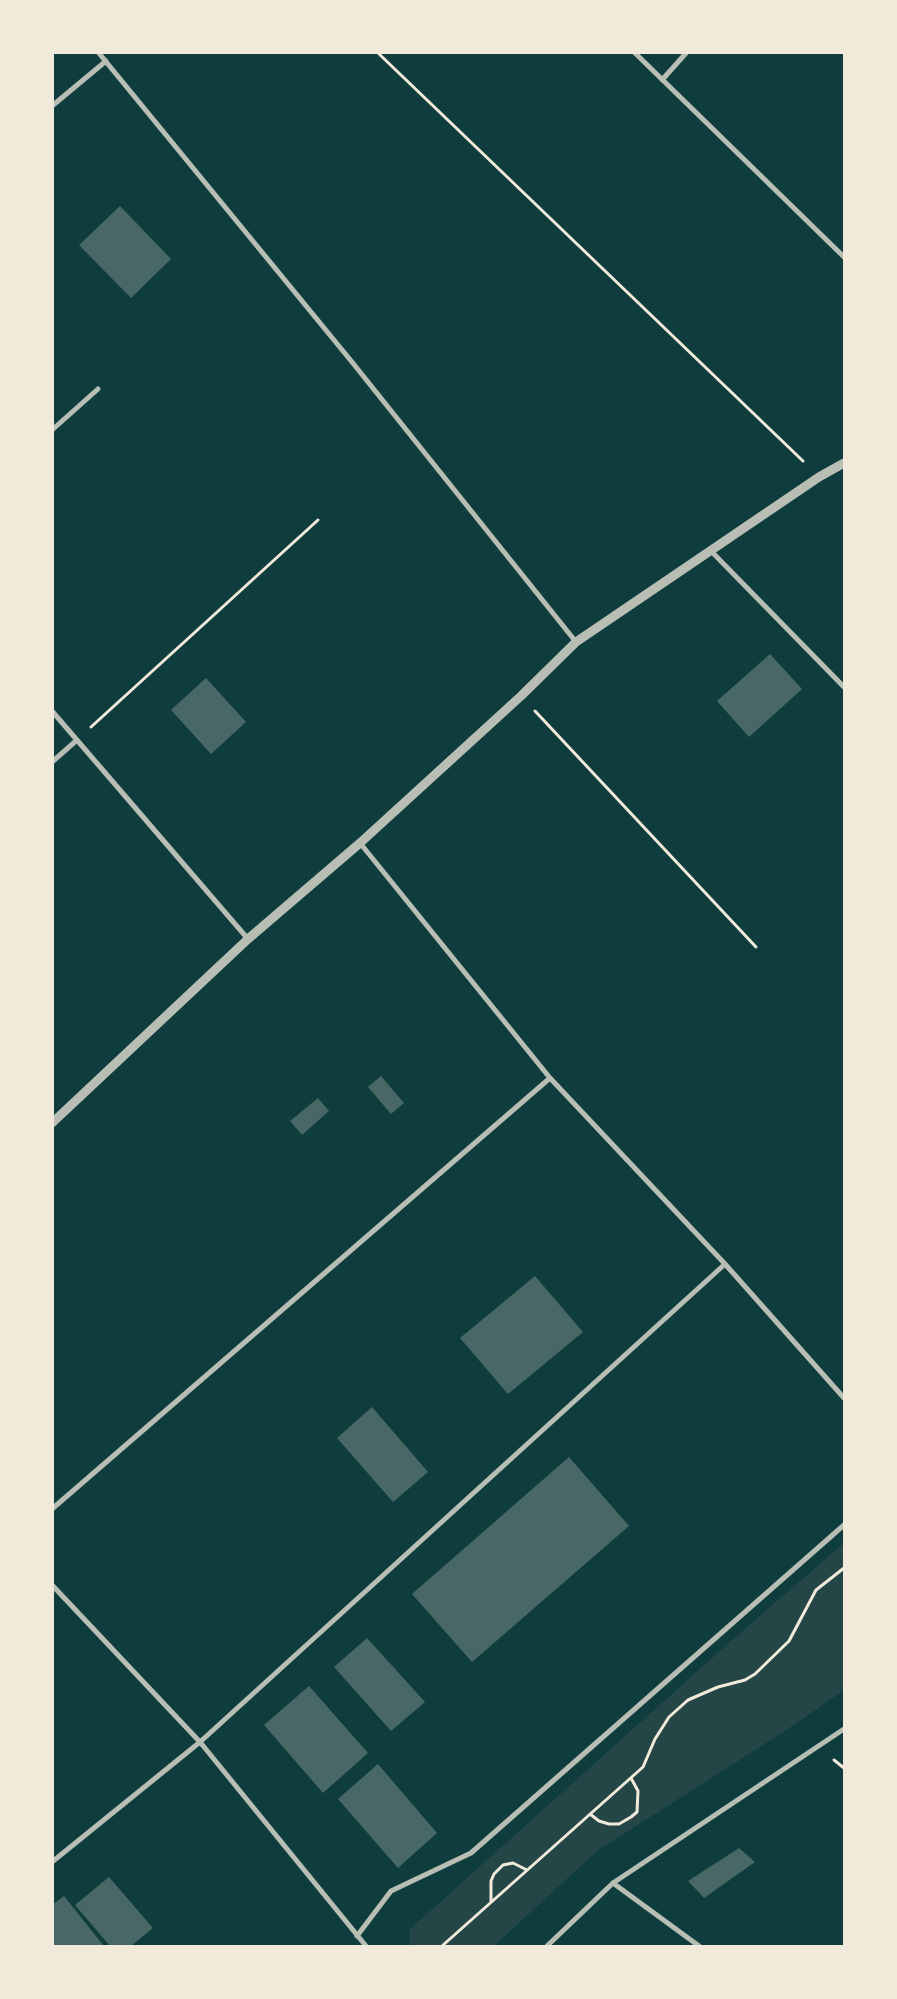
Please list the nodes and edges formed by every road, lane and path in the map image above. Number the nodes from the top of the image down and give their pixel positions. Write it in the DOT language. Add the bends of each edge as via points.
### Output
graph roads {
  1 [pos="98,52"];
  2 [pos="377,52"];
  3 [pos="634,52"];
  4 [pos="687,52"];
  5 [pos="106,61"];
  6 [pos="662,80"];
  7 [pos="52,106"];
  8 [pos="844,257"];
  9 [pos="98,389"];
  10 [pos="52,430"];
  11 [pos="844,463"];
  12 [pos="819,478"];
  13 [pos="318,520"];
  14 [pos="710,550"];
  15 [pos="576,642"];
  16 [pos="844,687"];
  17 [pos="521,696"];
  18 [pos="52,711"];
  19 [pos="77,740"];
  20 [pos="52,762"];
  21 [pos="360,843"];
  22 [pos="248,939"];
  23 [pos="756,947"];
  24 [pos="550,1078"];
  25 [pos="52,1123"];
  26 [pos="725,1264"];
  27 [pos="844,1398"];
  28 [pos="52,1509"];
  29 [pos="844,1525"];
  30 [pos="844,1568"];
  31 [pos="52,1585"];
  32 [pos="844,1729"];
  33 [pos="200,1742"];
  34 [pos="631,1778"];
  35 [pos="590,1814"];
  36 [pos="52,1862"];
  37 [pos="528,1870"];
  38 [pos="613,1884"];
  39 [pos="492,1902"];
  40 [pos="357,1936"];
  41 [pos="366,1946"];
  42 [pos="442,1946"];
  43 [pos="546,1946"];
  44 [pos="699,1946"];
  1 -- 5 [label="street"];
  2 -- 12 [label="path"];
  3 -- 6 [label="street"];
  4 -- 6 [label="street"];
  5 -- 7 [label="street"];
  5 -- 15 [label="street"];
  6 -- 8 [label="street"];
  9 -- 10 [label="street"];
  11 -- 12 [label="street"];
  12 -- 14 [label="street"];
  13 -- 19 [label="path"];
  14 -- 15 [label="street"];
  14 -- 16 [label="street"];
  15 -- 17 [label="street"];
  17 -- 21 [label="street"];
  17 -- 23 [label="path"];
  18 -- 19 [label="street"];
  19 -- 20 [label="street"];
  19 -- 22 [label="street"];
  21 -- 22 [label="street"];
  21 -- 24 [label="street"];
  22 -- 25 [label="street"];
  24 -- 26 [label="street"];
  24 -- 28 [label="street"];
  26 -- 27 [label="street"];
  26 -- 33 [label="street"];
  29 -- 40 [label="street" via="471,1853 391,1891"];
  30 -- 34 [label="path" via="816,1590 789,1641 755,1674 688,1700 669,1717 654,1739 643,1766"];
  31 -- 33 [label="street"];
  32 -- 38 [label="street"];
  33 -- 36 [label="street"];
  33 -- 40 [label="street"];
  34 -- 35 [label="path"];
  34 -- 35 [label="path" via="638,1791 637,1812 619,1824 600,1821"];
  35 -- 37 [label="path"];
  37 -- 39 [label="path"];
  37 -- 39 [label="path" via="513,1863 503,1865 491,1881"];
  38 -- 43 [label="street"];
  38 -- 44 [label="street"];
  39 -- 42 [label="path"];
  40 -- 41 [label="street"];
}
